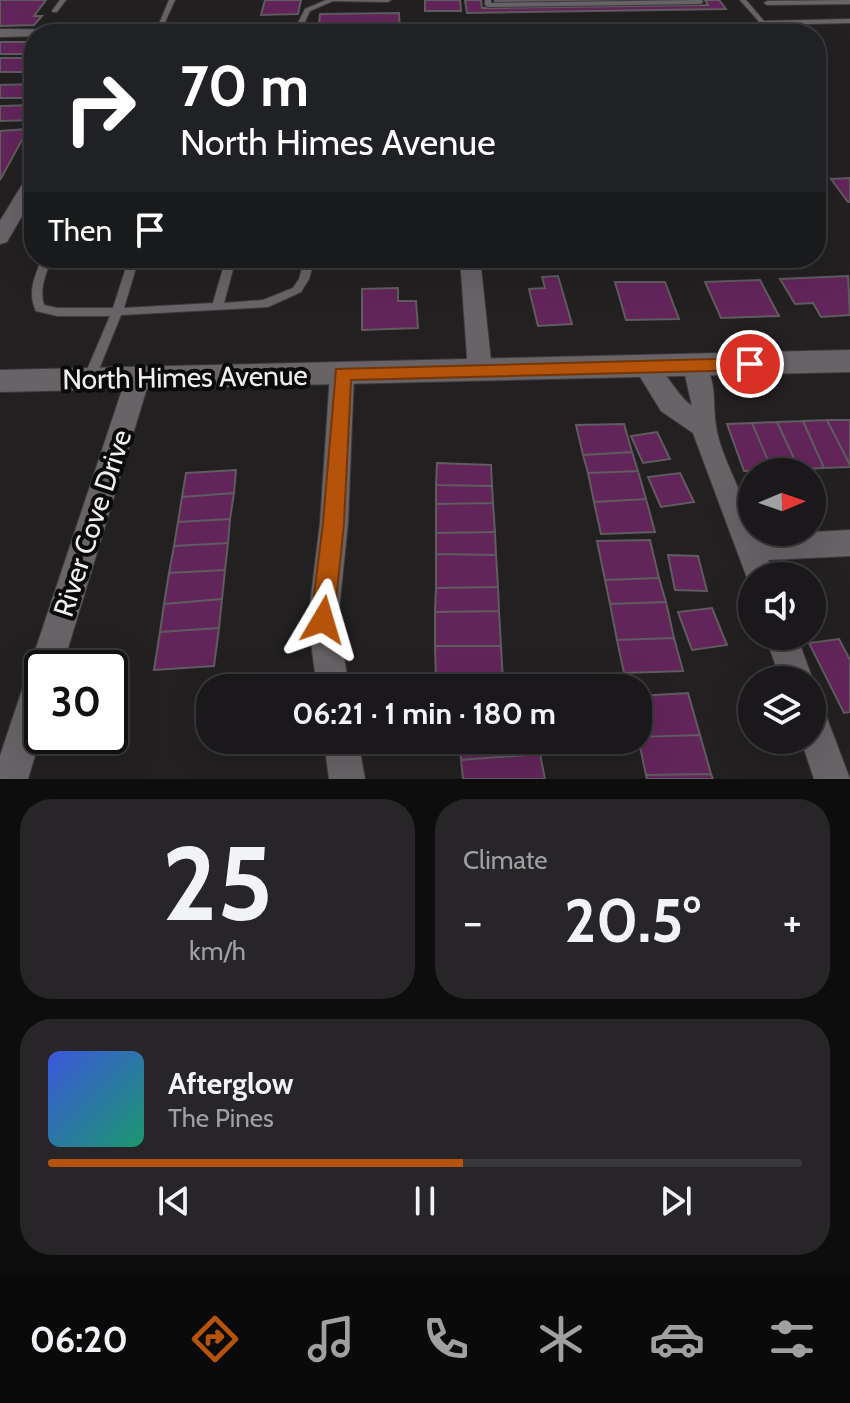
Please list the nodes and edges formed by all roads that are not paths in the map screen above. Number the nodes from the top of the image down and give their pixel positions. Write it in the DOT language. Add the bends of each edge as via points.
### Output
graph roads {
  1 [pos="63,0"];
  2 [pos="172,0"];
  3 [pos="333,0"];
  4 [pos="388,0"];
  5 [pos="488,0"];
  6 [pos="698,0"];
  7 [pos="743,0"];
  8 [pos="647,1"];
  9 [pos="766,2"];
  10 [pos="850,2"];
  11 [pos="55,11"];
  12 [pos="850,21"];
  13 [pos="783,22"];
  14 [pos="163,24"];
  15 [pos="301,24"];
  16 [pos="0,33"];
  17 [pos="24,33"];
  18 [pos="24,196"];
  19 [pos="0,238"];
  20 [pos="43,268"];
  21 [pos="131,268"];
  22 [pos="228,268"];
  23 [pos="307,268"];
  24 [pos="471,268"];
  25 [pos="217,307"];
  26 [pos="117,312"];
  27 [pos="850,361"];
  28 [pos="695,366"];
  29 [pos="646,367"];
  30 [pos="480,371"];
  31 [pos="342,374"];
  32 [pos="138,378"];
  33 [pos="89,379"];
  34 [pos="0,381"];
  35 [pos="703,427"];
  36 [pos="850,543"];
  37 [pos="750,548"];
  38 [pos="755,562"];
  39 [pos="52,650"];
  40 [pos="331,674"];
  41 [pos="24,735"];
  42 [pos="343,754"];
  43 [pos="823,754"];
  44 [pos="10,779"];
  45 [pos="347,779"];
  46 [pos="832,779"];
  1 -- 11 [label="lane"];
  2 -- 14 [label="lane"];
  3 -- 4 [label="lane"];
  3 -- 15 [label="lane" via="307,10"];
  5 -- 8 [label="lane" via="488,5"];
  6 -- 8 [label="lane"];
  7 -- 13 [label="lane" via="762,23"];
  9 -- 10 [label="lane"];
  9 -- 13 [label="lane"];
  12 -- 13 [label="lane"];
  16 -- 17 [label="street"];
  18 -- 19 [label="street"];
  20 -- 26 [label="lane" via="35,299 40,308"];
  21 -- 26 [label="lane"];
  22 -- 25 [label="lane"];
  23 -- 25 [label="lane" via="297,290 280,299"];
  24 -- 30 [label="street"];
  25 -- 26 [label="lane"];
  26 -- 33 [label="lane"];
  27 -- 28 [label="street, North Himes Avenue"];
  28 -- 29 [label="street, North Himes Avenue"];
  28 -- 35 [label="street" via="704,399"];
  29 -- 30 [label="street, North Himes Avenue"];
  29 -- 35 [label="street" via="670,404"];
  30 -- 31 [label="street, North Himes Avenue"];
  31 -- 32 [label="street, North Himes Avenue"];
  31 -- 40 [label="street" via="323,620"];
  32 -- 33 [label="street, North Himes Avenue"];
  32 -- 39 [label="street, River Cove Drive"];
  33 -- 34 [label="street, North Himes Avenue"];
  35 -- 37 [label="street"];
  36 -- 37 [label="street"];
  37 -- 38 [label="street"];
  41 -- 44 [label="street"];
  42 -- 45 [label="street"];
  43 -- 46 [label="street"];
}
